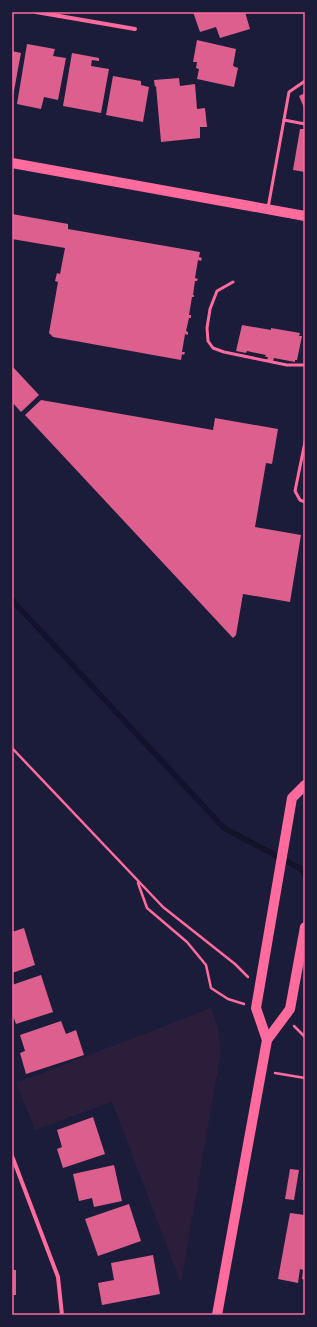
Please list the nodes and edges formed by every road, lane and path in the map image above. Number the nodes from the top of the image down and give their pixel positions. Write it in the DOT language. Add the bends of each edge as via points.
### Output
graph roads {
  1 [pos="36,12"];
  2 [pos="135,29"];
  3 [pos="305,81"];
  4 [pos="284,120"];
  5 [pos="305,124"];
  6 [pos="12,163"];
  7 [pos="268,209"];
  8 [pos="305,216"];
  9 [pos="233,282"];
  10 [pos="305,365"];
  11 [pos="305,442"];
  12 [pos="305,502"];
  13 [pos="12,748"];
  14 [pos="305,785"];
  15 [pos="138,882"];
  16 [pos="305,927"];
  17 [pos="251,980"];
  18 [pos="256,1008"];
  19 [pos="294,1025"];
  20 [pos="305,1036"];
  21 [pos="268,1040"];
  22 [pos="261,1070"];
  23 [pos="305,1078"];
  24 [pos="12,1156"];
  25 [pos="62,1315"];
  26 [pos="217,1315"];
  1 -- 2 [label="street"];
  3 -- 4 [label="lane" via="289,92"];
  4 -- 5 [label="lane"];
  4 -- 7 [label="lane"];
  6 -- 7 [label="main road"];
  7 -- 8 [label="main road"];
  9 -- 10 [label="lane" via="217,291 210,309 207,328 208,341 213,348 287,365"];
  11 -- 12 [label="lane" via="295,491 300,500"];
  13 -- 15 [label="path"];
  14 -- 18 [label="main road" via="292,798"];
  15 -- 17 [label="path" via="163,907 235,964"];
  15 -- 18 [label="path" via="147,908 187,942 206,965 212,988 228,999"];
  16 -- 21 [label="main road" via="290,1009"];
  18 -- 21 [label="main road"];
  19 -- 20 [label="path"];
  21 -- 22 [label="main road"];
  22 -- 23 [label="path"];
  22 -- 26 [label="main road"];
  24 -- 25 [label="street" via="58,1277"];
}
